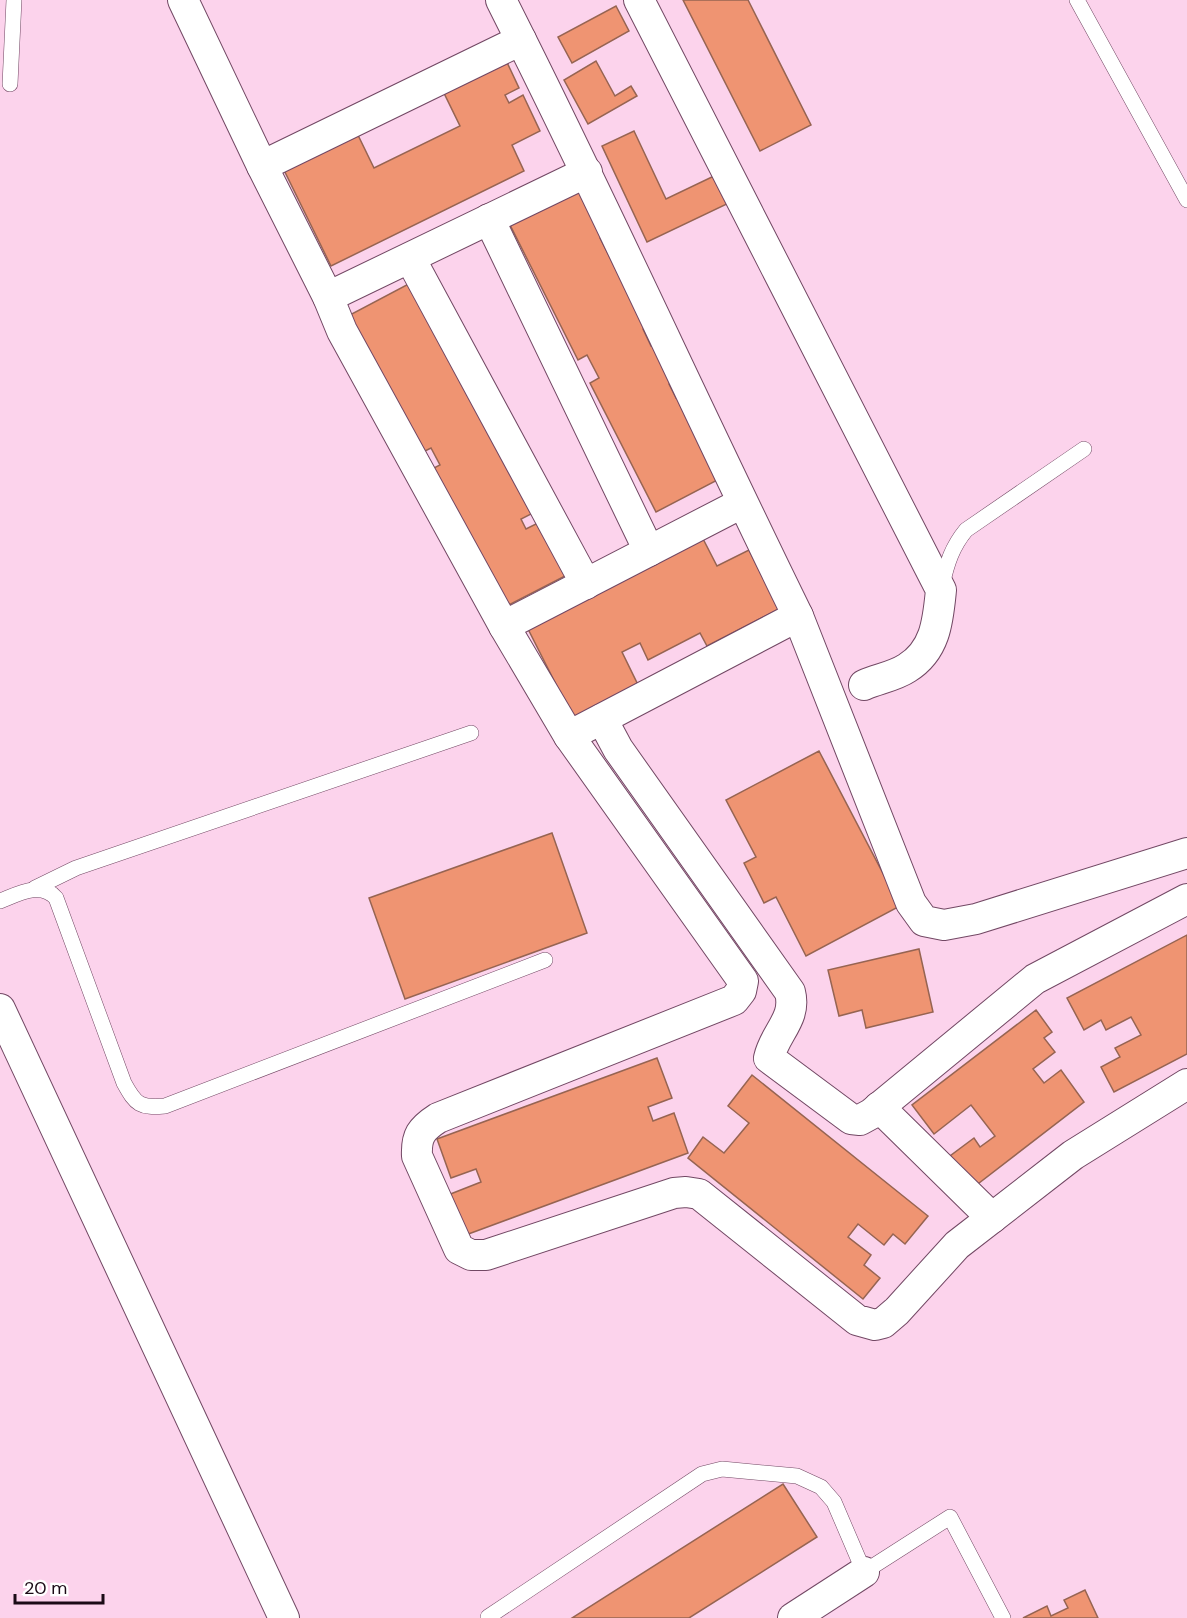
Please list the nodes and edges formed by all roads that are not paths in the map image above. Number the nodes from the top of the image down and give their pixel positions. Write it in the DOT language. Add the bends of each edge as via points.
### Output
graph roads {
  1 [pos="14,0"];
  2 [pos="183,0"];
  3 [pos="501,0"];
  4 [pos="639,0"];
  5 [pos="1077,0"];
  6 [pos="520,40"];
  7 [pos="10,84"];
  8 [pos="262,166"];
  9 [pos="587,172"];
  10 [pos="1187,201"];
  11 [pos="489,219"];
  12 [pos="410,258"];
  13 [pos="328,297"];
  14 [pos="1084,449"];
  15 [pos="742,502"];
  16 [pos="649,551"];
  17 [pos="586,584"];
  18 [pos="941,590"];
  19 [pos="798,616"];
  20 [pos="504,626"];
  21 [pos="864,685"];
  22 [pos="602,719"];
  23 [pos="471,733"];
  24 [pos="568,736"];
  25 [pos="1187,853"];
  26 [pos="35,888"];
  27 [pos="1187,899"];
  28 [pos="0,901"];
  29 [pos="545,960"];
  30 [pos="0,1009"];
  31 [pos="1187,1084"];
  32 [pos="879,1107"];
  33 [pos="992,1218"];
  34 [pos="864,1572"];
  35 [pos="488,1617"];
  36 [pos="284,1618"];
  37 [pos="793,1618"];
  38 [pos="1003,1618"];
  1 -- 7 [label="lane"];
  2 -- 8 [label="street"];
  3 -- 6 [label="street"];
  4 -- 18 [label="street"];
  5 -- 10 [label="lane"];
  6 -- 8 [label="street"];
  6 -- 9 [label="street"];
  8 -- 13 [label="street"];
  9 -- 11 [label="street"];
  9 -- 15 [label="street"];
  11 -- 12 [label="street"];
  11 -- 16 [label="street"];
  12 -- 13 [label="street"];
  12 -- 17 [label="street"];
  13 -- 20 [label="street" via="342,331"];
  14 -- 18 [label="lane" via="966,530 948,558"];
  15 -- 16 [label="street"];
  15 -- 19 [label="street"];
  16 -- 17 [label="street"];
  17 -- 20 [label="street"];
  18 -- 21 [label="street" via="937,628 920,658 906,669"];
  19 -- 22 [label="street"];
  19 -- 25 [label="street" via="911,903 924,921 944,925 976,919"];
  20 -- 24 [label="street"];
  22 -- 24 [label="street"];
  22 -- 32 [label="street" via="618,749 790,992 791,1013 769,1058 851,1119 860,1120"];
  23 -- 26 [label="lane" via="76,868"];
  24 -- 33 [label="street" via="742,981 741,991 734,1000 425,1126 417,1142 417,1156 459,1249 471,1256 486,1255 674,1193 699,1194 857,1320 875,1325 897,1311 957,1245"];
  26 -- 28 [label="lane"];
  26 -- 29 [label="lane" via="50,891 56,898 124,1083 134,1100 146,1108 165,1106"];
  27 -- 32 [label="street" via="1035,979"];
  30 -- 36 [label="street"];
  31 -- 33 [label="street" via="1073,1155"];
  32 -- 33 [label="street"];
  34 -- 35 [label="lane" via="834,1502 821,1487 797,1476 722,1469 702,1474"];
  34 -- 37 [label="street"];
  34 -- 38 [label="lane" via="950,1517"];
}
